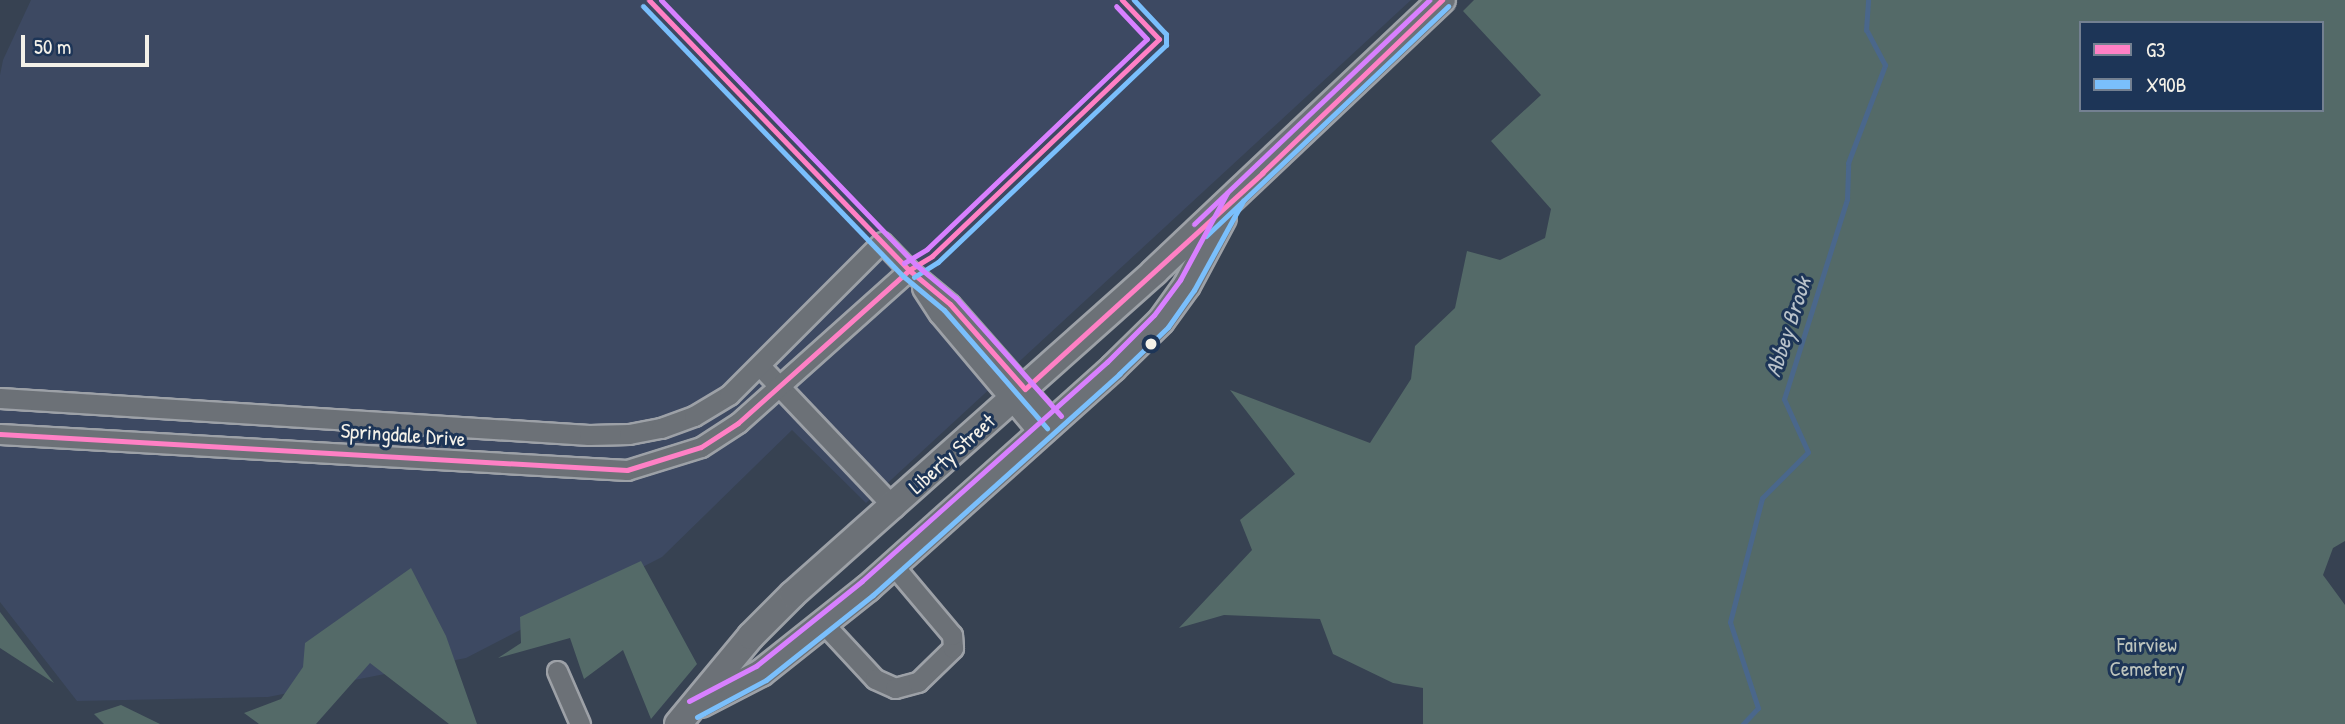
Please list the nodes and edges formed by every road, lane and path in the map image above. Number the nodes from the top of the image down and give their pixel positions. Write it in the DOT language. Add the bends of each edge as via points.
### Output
graph roads {
  1 [pos="1442,0"];
  2 [pos="1235,197"];
  3 [pos="909,270"];
  4 [pos="760,366"];
  5 [pos="780,387"];
  6 [pos="1018,395"];
  7 [pos="0,398"];
  8 [pos="1047,428"];
  9 [pos="0,434"];
  10 [pos="894,506"];
  11 [pos="894,565"];
  12 [pos="823,623"];
  13 [pos="556,671"];
  14 [pos="686,716"];
  15 [pos="580,724"];
  1 -- 2 [label="main road, Liberty Street"];
  2 -- 6 [label="main road, Liberty Street"];
  2 -- 8 [label="main road, Liberty Street" via="1187,285 1161,321"];
  3 -- 4 [label="street, Springdale Drive" via="882,242"];
  3 -- 5 [label="street, Springdale Drive"];
  3 -- 6 [label="street" via="950,304"];
  4 -- 5 [label="street"];
  4 -- 7 [label="street, Springdale Drive" via="729,394 694,416 629,434"];
  5 -- 9 [label="street, Springdale Drive" via="701,447 626,470"];
  5 -- 10 [label="street"];
  6 -- 8 [label="street"];
  6 -- 10 [label="main road, Liberty Street"];
  8 -- 11 [label="main road, Liberty Street"];
  10 -- 14 [label="main road, Liberty Street" via="793,594"];
  11 -- 12 [label="main road, Liberty Street"];
  11 -- 12 [label="street" via="937,614 953,640 953,648 918,682 895,688 875,679"];
  12 -- 14 [label="main road, Liberty Street" via="761,673"];
  13 -- 15 [label="street"];
}
